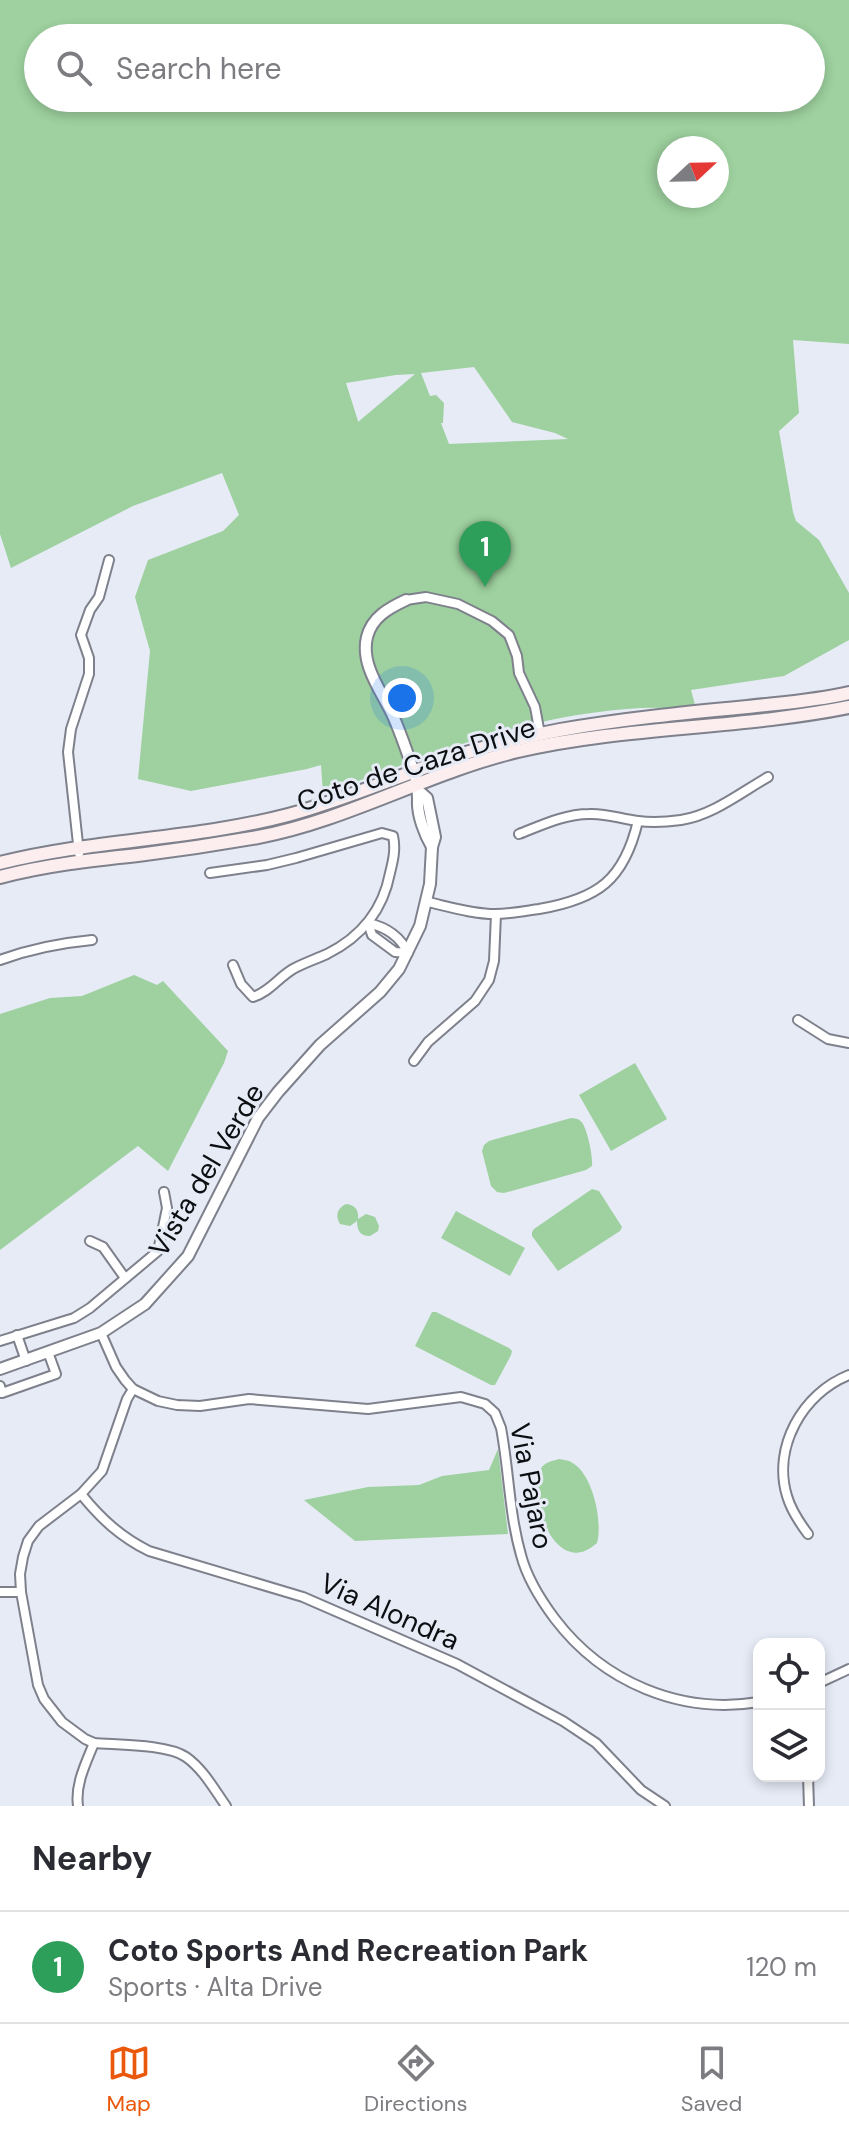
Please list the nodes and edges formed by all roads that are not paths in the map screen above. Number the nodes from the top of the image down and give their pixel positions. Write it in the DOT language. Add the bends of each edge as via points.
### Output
graph roads {
  1 [pos="109,560"];
  2 [pos="406,600"];
  3 [pos="849,693"];
  4 [pos="849,707"];
  5 [pos="540,734"];
  6 [pos="768,777"];
  7 [pos="417,783"];
  8 [pos="638,821"];
  9 [pos="519,834"];
  10 [pos="78,847"];
  11 [pos="80,862"];
  12 [pos="0,863"];
  13 [pos="210,873"];
  14 [pos="0,877"];
  15 [pos="428,902"];
  16 [pos="496,914"];
  17 [pos="368,923"];
  18 [pos="92,940"];
  19 [pos="408,953"];
  20 [pos="0,960"];
  21 [pos="233,965"];
  22 [pos="798,1020"];
  23 [pos="849,1043"];
  24 [pos="414,1061"];
  25 [pos="164,1192"];
  26 [pos="90,1241"];
  27 [pos="125,1278"];
  28 [pos="101,1333"];
  29 [pos="17,1335"];
  30 [pos="0,1341"];
  31 [pos="48,1352"];
  32 [pos="26,1361"];
  33 [pos="0,1369"];
  34 [pos="849,1375"];
  35 [pos="0,1386"];
  36 [pos="133,1389"];
  37 [pos="81,1494"];
  38 [pos="808,1534"];
  39 [pos="0,1592"];
  40 [pos="21,1592"];
  41 [pos="849,1669"];
  42 [pos="825,1680"];
  43 [pos="753,1703"];
  44 [pos="94,1743"];
  45 [pos="808,1782"];
  46 [pos="78,1806"];
  47 [pos="226,1806"];
  48 [pos="665,1806"];
  49 [pos="809,1806"];
  1 -- 10 [label="street" via="81,635 89,674 68,752"];
  2 -- 5 [label="street" via="426,597 458,604 509,635"];
  2 -- 7 [label="street, Vista del Verde" via="385,610 372,625 366,652"];
  3 -- 5 [label="main road, Coto de Caza Drive"];
  4 -- 7 [label="main road, Coto de Caza Drive" via="552,744"];
  5 -- 7 [label="main road, Coto de Caza Drive" via="454,757"];
  6 -- 8 [label="street" via="704,813 683,820"];
  7 -- 10 [label="main road, Coto de Caza Drive" via="247,825"];
  7 -- 11 [label="main road, Coto de Caza Drive" via="286,831"];
  7 -- 15 [label="street, Vista del Verde" via="417,801 432,847"];
  8 -- 9 [label="street" via="591,813"];
  8 -- 16 [label="street" via="621,867 599,889 557,906"];
  10 -- 11 [label="street"];
  10 -- 12 [label="main road, Coto de Caza Drive"];
  11 -- 14 [label="main road, Coto de Caza Drive"];
  13 -- 17 [label="street" via="296,858 387,833 393,836 395,851 387,890"];
  15 -- 16 [label="street"];
  15 -- 19 [label="street, Vista del Verde"];
  16 -- 24 [label="street" via="489,980"];
  17 -- 19 [label="street" via="372,935 395,952"];
  17 -- 21 [label="street" via="343,945 290,970 264,994 253,997"];
  18 -- 20 [label="street" via="57,943"];
  19 -- 28 [label="street, Vista del Verde" via="380,992 320,1045 258,1118 188,1256 145,1304"];
  22 -- 23 [label="street" via="828,1039"];
  25 -- 27 [label="street" via="167,1208 158,1251"];
  26 -- 27 [label="street" via="103,1247"];
  27 -- 29 [label="street" via="74,1318"];
  28 -- 31 [label="street, Vista del Verde"];
  28 -- 36 [label="street"];
  29 -- 30 [label="street"];
  29 -- 32 [label="street"];
  31 -- 32 [label="street, Vista del Verde"];
  31 -- 35 [label="street" via="56,1374 2,1393"];
  32 -- 33 [label="street, Vista del Verde"];
  34 -- 38 [label="street" via="809,1403 785,1447 786,1494"];
  36 -- 37 [label="street" via="102,1471"];
  36 -- 43 [label="street, Via Pajaro" via="158,1401 200,1406 249,1399 368,1409 461,1397 485,1404 501,1428 521,1556 531,1582 565,1632 606,1669 664,1696 694,1704"];
  37 -- 40 [label="street" via="28,1541"];
  37 -- 48 [label="street, Via Alondra" via="105,1522 149,1551 303,1597 457,1664 596,1743 641,1790"];
  39 -- 40 [label="street"];
  40 -- 44 [label="street" via="44,1699 62,1722"];
  41 -- 42 [label="street"];
  44 -- 46 [label="street" via="79,1782"];
  44 -- 47 [label="street" via="172,1750 199,1769"];
  45 -- 49 [label="street"];
}
